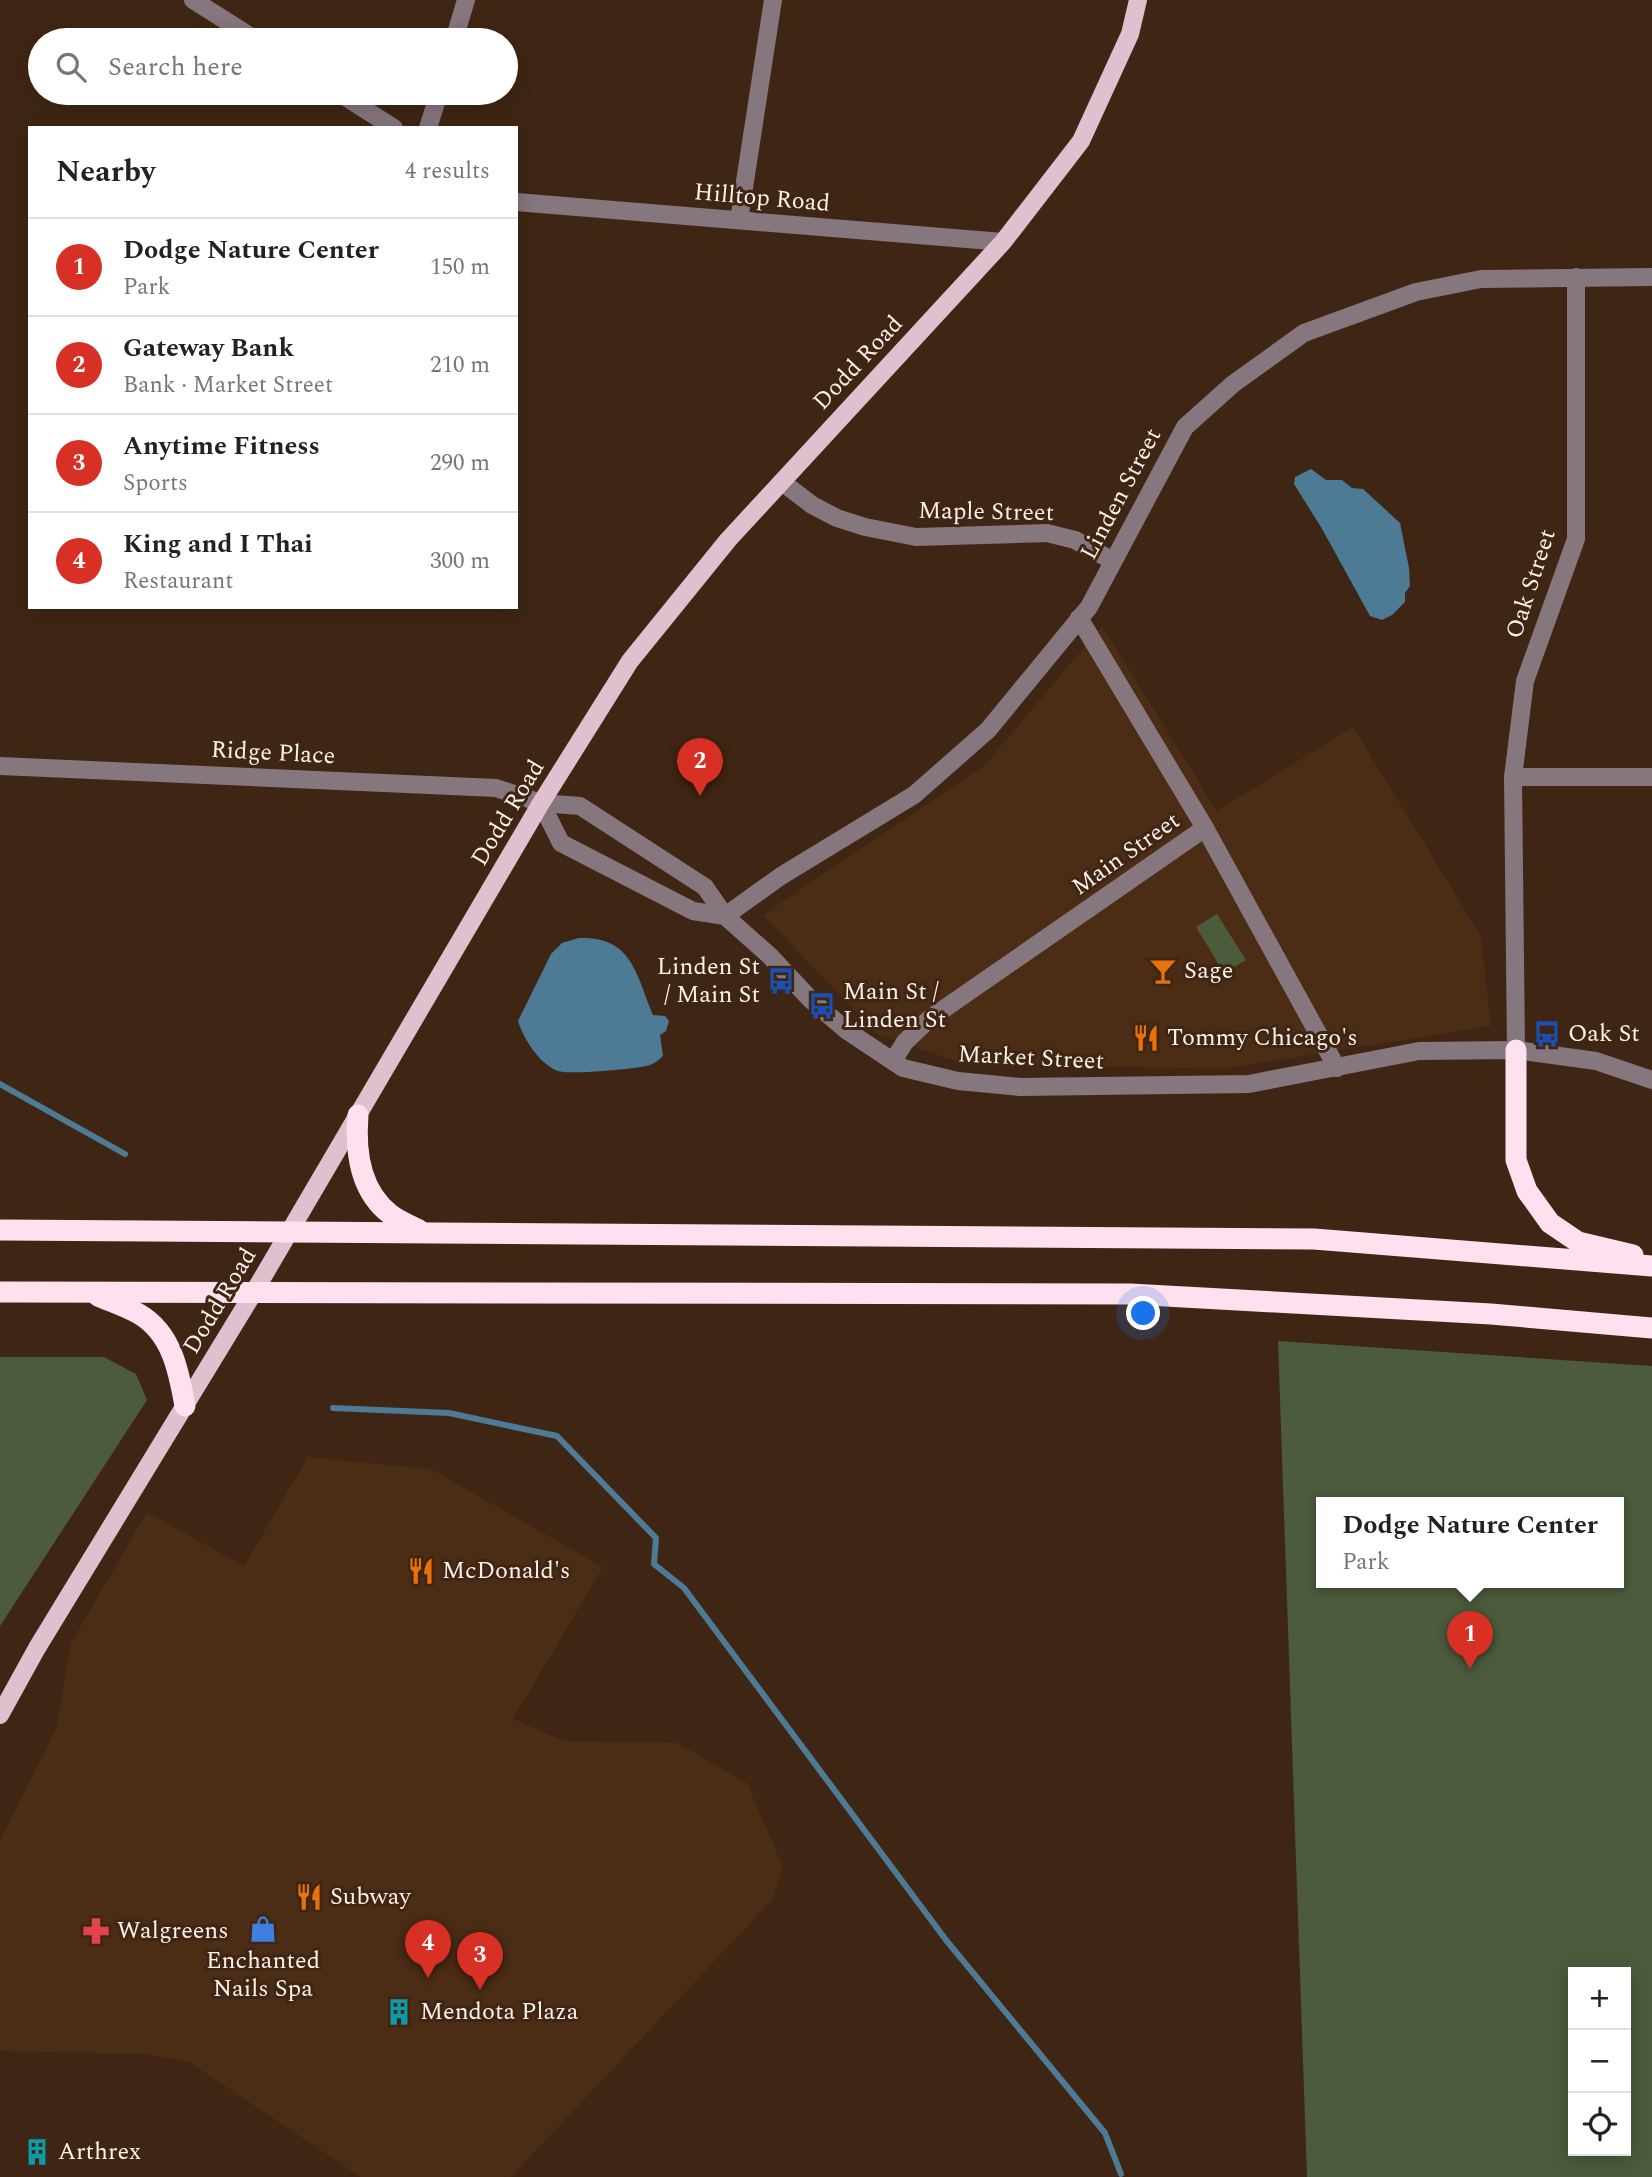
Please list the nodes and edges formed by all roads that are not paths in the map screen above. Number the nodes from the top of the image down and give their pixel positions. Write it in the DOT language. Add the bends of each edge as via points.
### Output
graph roads {
  1 [pos="193,0"];
  2 [pos="466,0"];
  3 [pos="773,0"];
  4 [pos="1138,0"];
  5 [pos="237,28"];
  6 [pos="458,28"];
  7 [pos="358,105"];
  8 [pos="435,105"];
  9 [pos="391,126"];
  10 [pos="429,126"];
  11 [pos="518,202"];
  12 [pos="739,220"];
  13 [pos="1003,242"];
  14 [pos="1576,277"];
  15 [pos="1652,277"];
  16 [pos="782,482"];
  17 [pos="1113,561"];
  18 [pos="1079,618"];
  19 [pos="0,766"];
  20 [pos="1513,777"];
  21 [pos="1652,777"];
  22 [pos="541,803"];
  23 [pos="1205,828"];
  24 [pos="725,916"];
  25 [pos="1516,1050"];
  26 [pos="893,1061"];
  27 [pos="1337,1068"];
  28 [pos="1652,1080"];
  29 [pos="358,1115"];
  30 [pos="0,1230"];
  31 [pos="290,1231"];
  32 [pos="424,1232"];
  33 [pos="1652,1259"];
  34 [pos="1652,1266"];
  35 [pos="0,1292"];
  36 [pos="90,1292"];
  37 [pos="254,1292"];
  38 [pos="1652,1328"];
  39 [pos="185,1406"];
  40 [pos="0,1715"];
  1 -- 5 [label="street"];
  2 -- 6 [label="street"];
  3 -- 12 [label="street"];
  4 -- 13 [label="main road, Dodd Road" via="1130,34 1081,141"];
  7 -- 9 [label="street"];
  8 -- 10 [label="street"];
  11 -- 12 [label="street, Hilltop Road"];
  12 -- 13 [label="street, Hilltop Road"];
  13 -- 16 [label="main road, Dodd Road"];
  14 -- 15 [label="street, Linden Street"];
  14 -- 17 [label="street, Linden Street" via="1468,281 1416,292 1304,333 1233,384 1185,426"];
  14 -- 20 [label="street, Oak Street" via="1576,539 1525,681"];
  16 -- 17 [label="street, Maple Street" via="811,505 865,527 916,537 1047,533 1074,540"];
  16 -- 22 [label="main road, Dodd Road" via="728,540 630,661"];
  17 -- 18 [label="street, Linden Street"];
  18 -- 23 [label="street"];
  18 -- 24 [label="street, Linden Street" via="988,730 914,795 780,876"];
  19 -- 22 [label="street, Ridge Place" via="496,788"];
  20 -- 21 [label="street"];
  20 -- 25 [label="street, Oak Street"];
  22 -- 24 [label="street, Market Street" via="580,806 705,887"];
  22 -- 24 [label="street" via="561,843 693,911"];
  22 -- 29 [label="main road, Dodd Road"];
  23 -- 26 [label="street, Main Street" via="928,1020"];
  23 -- 27 [label="street, Main Street"];
  24 -- 26 [label="street, Market Street" via="811,1000"];
  25 -- 27 [label="street, Market Street" via="1419,1051"];
  25 -- 28 [label="street, Market Street" via="1596,1061"];
  25 -- 33 [label="highway" via="1516,1160 1527,1191 1550,1223 1578,1241"];
  26 -- 27 [label="street, Market Street" via="903,1068 958,1081 1020,1087 1250,1084"];
  29 -- 31 [label="main road, Dodd Road"];
  29 -- 32 [label="highway" via="358,1158 372,1194 390,1214"];
  30 -- 31 [label="highway"];
  31 -- 32 [label="highway"];
  31 -- 37 [label="main road, Dodd Road"];
  32 -- 34 [label="highway" via="1314,1239"];
  35 -- 36 [label="highway"];
  36 -- 37 [label="highway"];
  36 -- 39 [label="highway" via="140,1314 156,1327 175,1360"];
  37 -- 38 [label="highway" via="1133,1294"];
  37 -- 39 [label="main road, Dodd Road"];
  39 -- 40 [label="main road, Dodd Road"];
}
